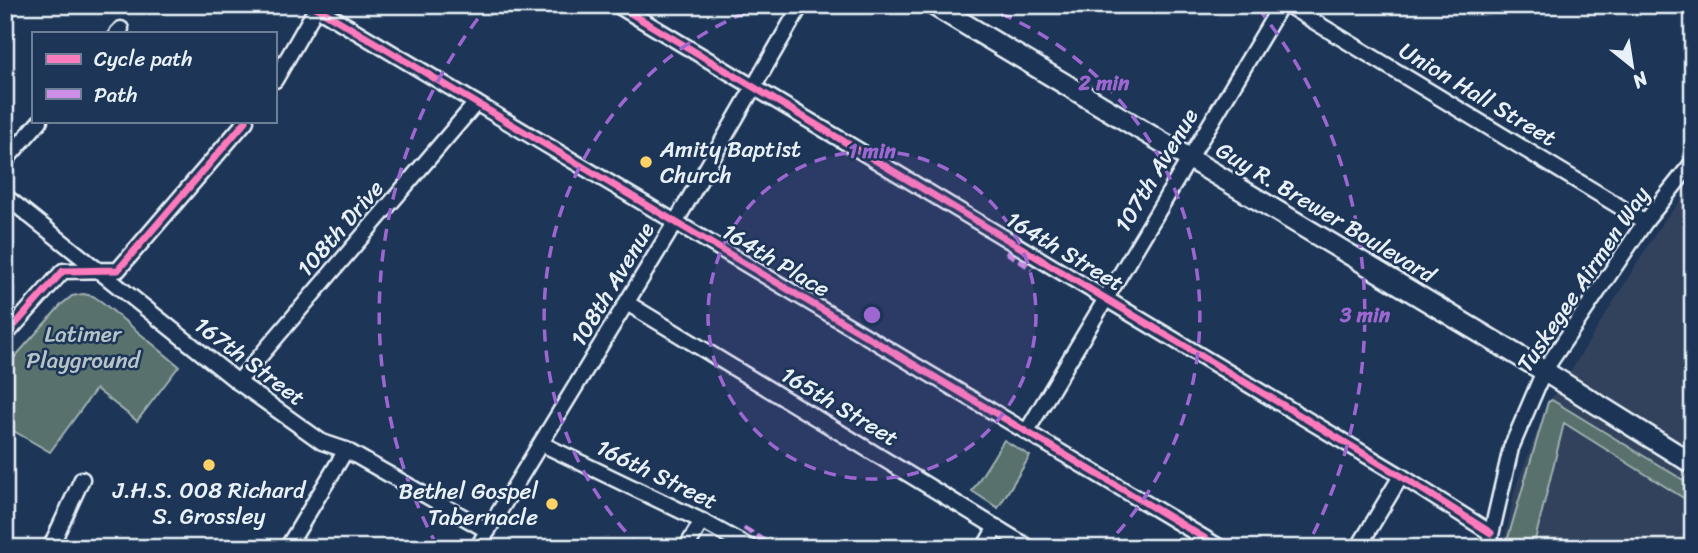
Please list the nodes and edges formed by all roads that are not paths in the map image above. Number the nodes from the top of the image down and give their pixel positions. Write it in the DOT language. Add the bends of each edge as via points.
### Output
graph roads {
  1 [pos="617,5"];
  2 [pos="801,5"];
  3 [pos="933,5"];
  4 [pos="1281,5"];
  5 [pos="1287,5"];
  6 [pos="316,6"];
  7 [pos="276,78"];
  8 [pos="754,88"];
  9 [pos="477,103"];
  10 [pos="39,122"];
  11 [pos="245,122"];
  12 [pos="1189,159"];
  13 [pos="5,161"];
  14 [pos="1693,162"];
  15 [pos="5,195"];
  16 [pos="1645,222"];
  17 [pos="676,223"];
  18 [pos="96,269"];
  19 [pos="1106,298"];
  20 [pos="626,303"];
  21 [pos="5,336"];
  22 [pos="1544,371"];
  23 [pos="238,382"];
  24 [pos="1027,431"];
  25 [pos="542,444"];
  26 [pos="346,450"];
  27 [pos="1693,464"];
  28 [pos="1401,476"];
  29 [pos="82,479"];
  30 [pos="702,520"];
  31 [pos="996,527"];
  32 [pos="488,531"];
  33 [pos="1491,533"];
  34 [pos="50,548"];
  35 [pos="287,548"];
  36 [pos="477,548"];
  37 [pos="686,548"];
  38 [pos="751,548"];
  39 [pos="984,548"];
  40 [pos="1030,548"];
  41 [pos="1221,548"];
  42 [pos="1357,548"];
  43 [pos="1488,548"];
  1 -- 8 [label="street, 164th Street"];
  2 -- 8 [label="street, 108th Avenue"];
  3 -- 12 [label="main road, Guy R. Brewer Boulevard"];
  4 -- 12 [label="street, 107th Avenue"];
  5 -- 16 [label="street, Union Hall Street"];
  6 -- 7 [label="street"];
  6 -- 9 [label="street, 164th Place"];
  8 -- 17 [label="street, 108th Avenue"];
  8 -- 19 [label="street, 164th Street"];
  9 -- 17 [label="street, 164th Place"];
  9 -- 23 [label="street, 108th Drive"];
  10 -- 13 [label="street"];
  11 -- 18 [label="street" via="118,270"];
  12 -- 19 [label="street, 107th Avenue"];
  12 -- 22 [label="main road, Guy R. Brewer Boulevard"];
  14 -- 16 [label="street, Tuskegee Airmen Way"];
  15 -- 18 [label="street, 167th Street"];
  16 -- 22 [label="street, Tuskegee Airmen Way"];
  17 -- 20 [label="street, 108th Avenue"];
  17 -- 24 [label="street, 164th Place"];
  18 -- 21 [label="street" via="63,271"];
  18 -- 23 [label="street, 167th Street"];
  19 -- 24 [label="street, 107th Avenue"];
  19 -- 28 [label="street, 164th Street"];
  20 -- 25 [label="street, 108th Avenue"];
  20 -- 31 [label="street, 165th Street"];
  22 -- 27 [label="main road, Guy R. Brewer Boulevard"];
  22 -- 33 [label="street, Tuskegee Airmen Way" via="1511,448"];
  23 -- 26 [label="street, 167th Street" via="322,442"];
  24 -- 41 [label="street, 164th Place"];
  25 -- 30 [label="street, 166th Street"];
  25 -- 32 [label="street, 108th Avenue"];
  26 -- 32 [label="street, 167th Street"];
  26 -- 35 [label="street"];
  28 -- 33 [label="street, 164th Street"];
  28 -- 42 [label="street"];
  29 -- 34 [label="street"];
  30 -- 37 [label="street"];
  30 -- 38 [label="street, 166th Street"];
  31 -- 39 [label="street"];
  31 -- 40 [label="street, 165th Street"];
  32 -- 36 [label="street, 108th Avenue"];
  33 -- 43 [label="street, Tuskegee Airmen Way"];
}
